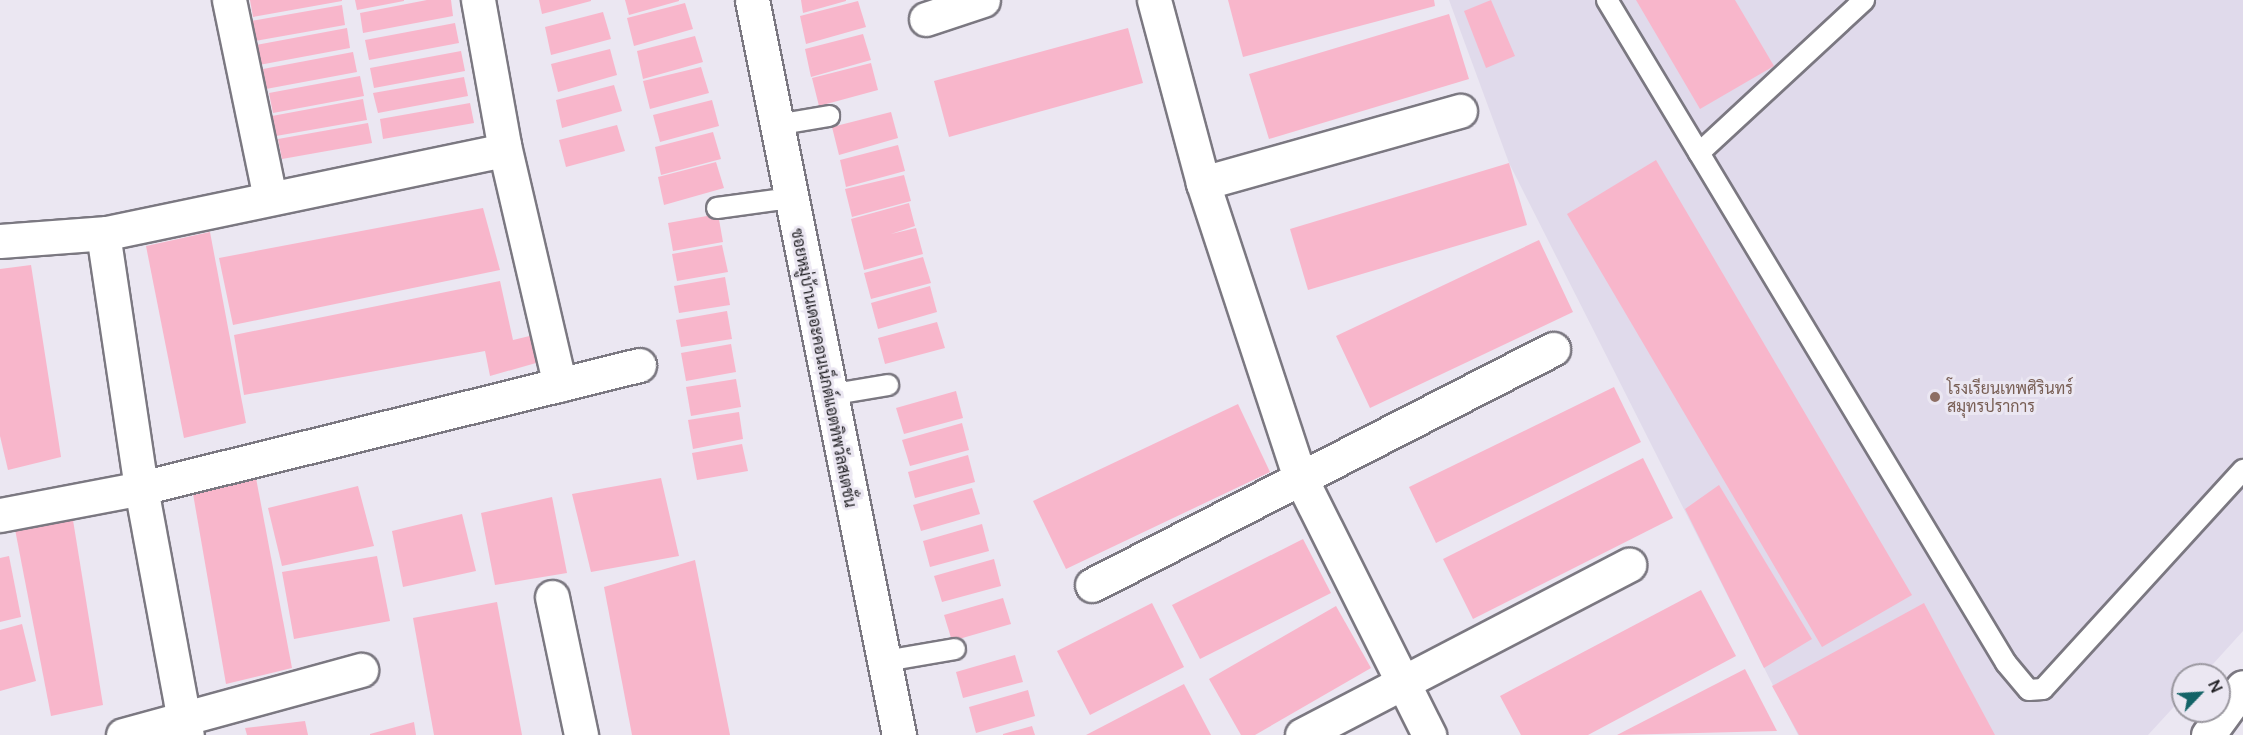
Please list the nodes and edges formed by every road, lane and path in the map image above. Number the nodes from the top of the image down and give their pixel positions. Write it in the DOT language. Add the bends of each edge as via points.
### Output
graph roads {
  1 [pos="229,0"];
  2 [pos="478,0"];
  3 [pos="752,0"];
  4 [pos="983,0"];
  5 [pos="1155,0"];
  6 [pos="1607,0"];
  7 [pos="1864,0"];
  8 [pos="926,19"];
  9 [pos="1460,111"];
  10 [pos="829,116"];
  11 [pos="776,125"];
  12 [pos="504,145"];
  13 [pos="1700,153"];
  14 [pos="1203,183"];
  15 [pos="270,198"];
  16 [pos="791,198"];
  17 [pos="717,208"];
  18 [pos="107,233"];
  19 [pos="0,241"];
  20 [pos="1553,349"];
  21 [pos="639,365"];
  22 [pos="560,385"];
  23 [pos="888,385"];
  24 [pos="829,395"];
  25 [pos="2243,470"];
  26 [pos="1299,475"];
  27 [pos="141,488"];
  28 [pos="0,515"];
  29 [pos="1629,566"];
  30 [pos="1092,585"];
  31 [pos="552,597"];
  32 [pos="955,649"];
  33 [pos="880,662"];
  34 [pos="361,670"];
  35 [pos="1403,683"];
  36 [pos="2243,687"];
  37 [pos="186,726"];
  38 [pos="123,735"];
  39 [pos="581,735"];
  40 [pos="898,735"];
  41 [pos="1302,735"];
  42 [pos="1429,735"];
  43 [pos="2208,735"];
  1 -- 15 [label="street"];
  2 -- 12 [label="street"];
  3 -- 11 [label="street, ซอยหมู่บ้านเดอะคอนเน็กต์แอตทิพวัลสเตชั่น"];
  4 -- 8 [label="street"];
  5 -- 14 [label="street"];
  6 -- 13 [label="lane"];
  7 -- 13 [label="lane"];
  9 -- 14 [label="street"];
  10 -- 11 [label="lane"];
  11 -- 16 [label="street, ซอยหมู่บ้านเดอะคอนเน็กต์แอตทิพวัลสเตชั่น"];
  12 -- 15 [label="street" via="498,151"];
  12 -- 22 [label="street"];
  13 -- 25 [label="lane" via="2006,663 2029,690 2043,689"];
  14 -- 26 [label="street"];
  15 -- 18 [label="street"];
  16 -- 17 [label="lane"];
  16 -- 24 [label="street, ซอยหมู่บ้านเดอะคอนเน็กต์แอตทิพวัลสเตชั่น"];
  18 -- 19 [label="street"];
  18 -- 27 [label="street" via="104,240"];
  20 -- 26 [label="street"];
  21 -- 22 [label="street"];
  22 -- 27 [label="street"];
  23 -- 24 [label="lane"];
  24 -- 33 [label="street, ซอยหมู่บ้านเดอะคอนเน็กต์แอตทิพวัลสเตชั่น"];
  26 -- 30 [label="street"];
  26 -- 35 [label="street"];
  27 -- 28 [label="street"];
  27 -- 37 [label="street"];
  29 -- 35 [label="street"];
  31 -- 39 [label="street"];
  32 -- 33 [label="lane"];
  33 -- 40 [label="street, ซอยหมู่บ้านเดอะคอนเน็กต์แอตทิพวัลสเตชั่น"];
  34 -- 37 [label="street"];
  35 -- 41 [label="street"];
  35 -- 42 [label="street"];
  36 -- 43 [label="street"];
  37 -- 38 [label="street"];
}
